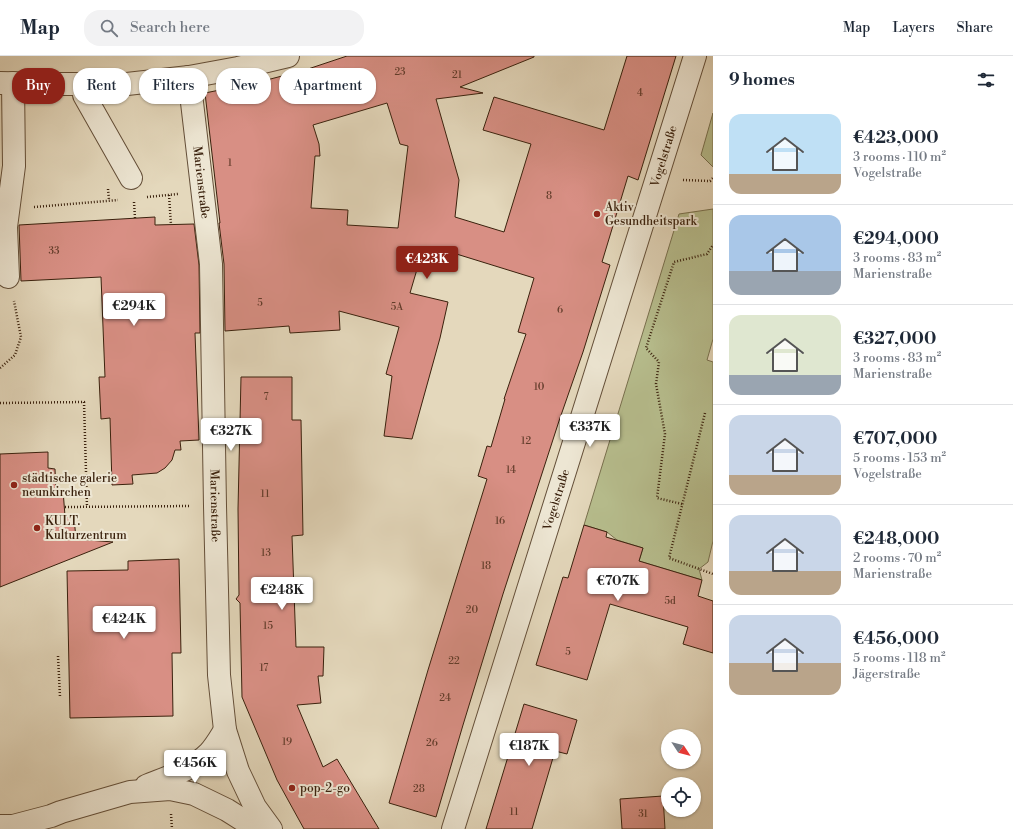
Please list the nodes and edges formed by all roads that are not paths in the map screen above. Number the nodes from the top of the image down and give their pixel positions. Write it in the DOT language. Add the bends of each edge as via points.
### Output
graph roads {
  1 [pos="288,56"];
  2 [pos="695,56"];
  3 [pos="208,74"];
  4 [pos="7,83"];
  5 [pos="139,83"];
  6 [pos="89,104"];
  7 [pos="192,104"];
  8 [pos="131,178"];
  9 [pos="8,278"];
  10 [pos="225,730"];
  11 [pos="130,792"];
  12 [pos="0,826"];
  13 [pos="257,829"];
  14 [pos="271,829"];
  15 [pos="453,829"];
  1 -- 3 [label="street"];
  2 -- 15 [label="street, Vogelstraße"];
  4 -- 5 [label="street"];
  4 -- 9 [label="street" via="14,166 6,226"];
  6 -- 8 [label="street"];
  7 -- 10 [label="street, Marienstraße" via="211,264 219,675"];
  10 -- 11 [label="street" via="209,752 195,765"];
  10 -- 14 [label="street, Marienstraße" via="238,771 255,807"];
  11 -- 12 [label="street" via="14,826"];
  11 -- 13 [label="street" via="170,789 194,794 227,810"];
}
